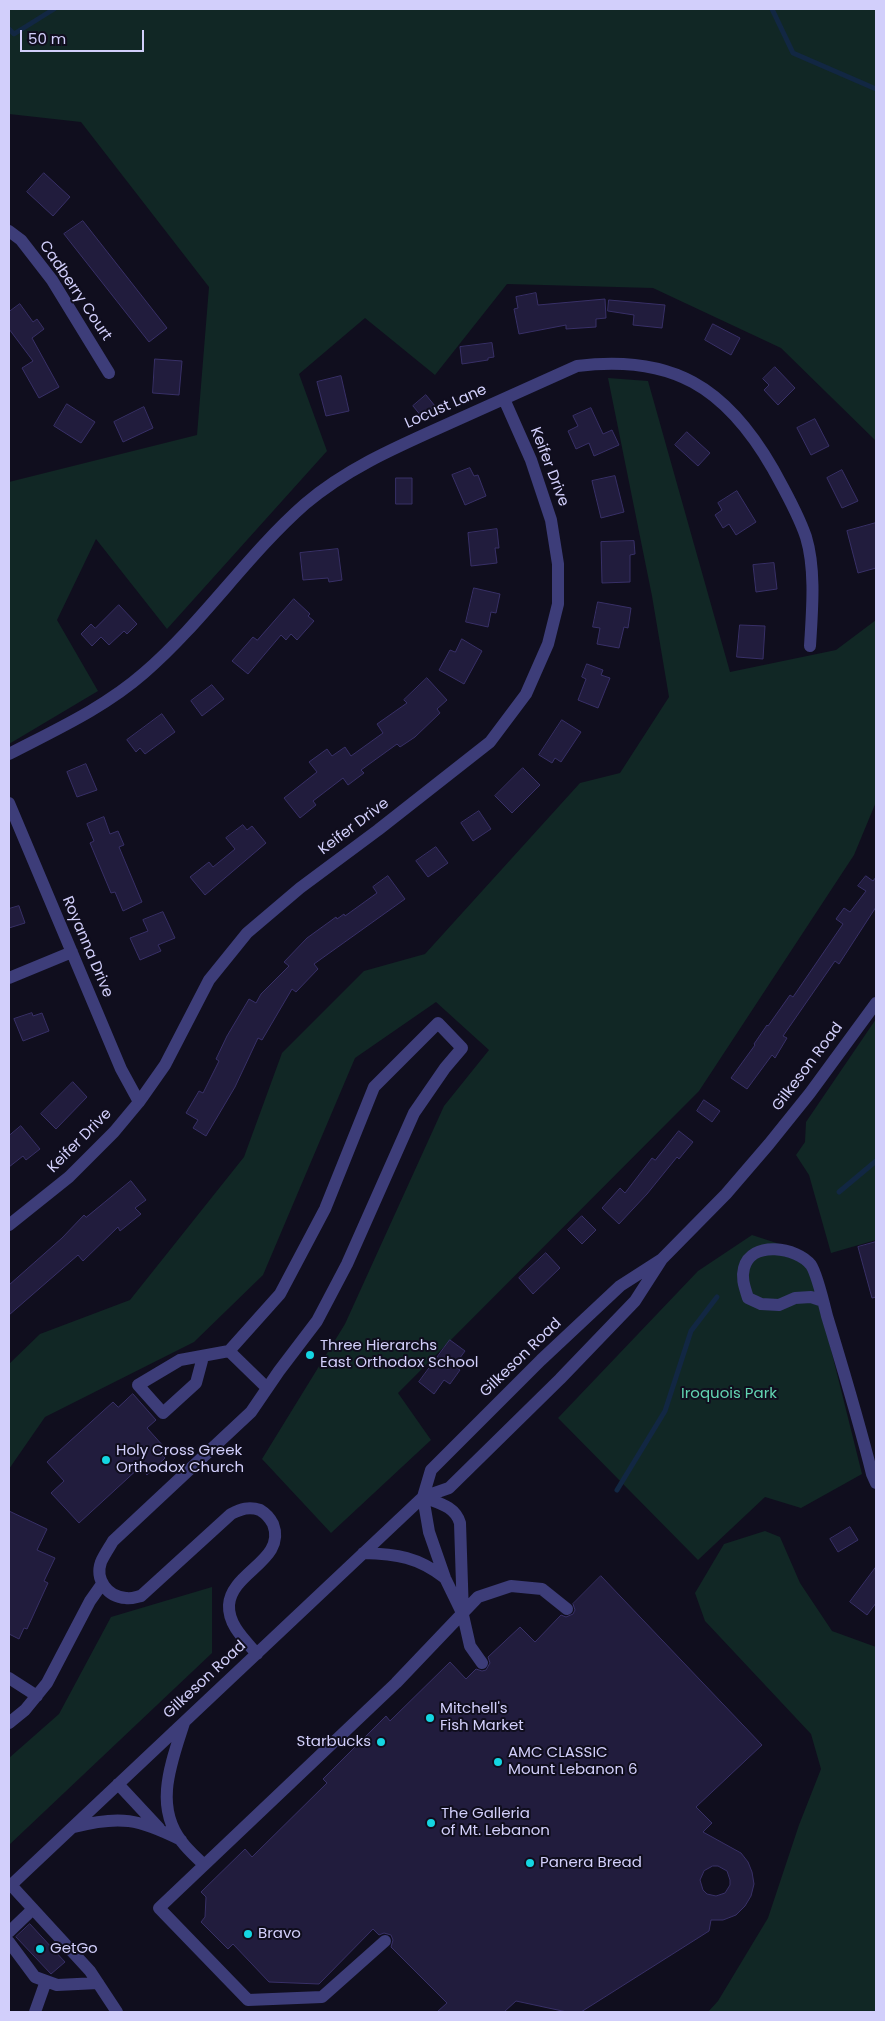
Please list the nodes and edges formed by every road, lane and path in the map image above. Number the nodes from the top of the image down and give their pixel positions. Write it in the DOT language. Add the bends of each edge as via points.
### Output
graph roads {
  1 [pos="9,231"];
  2 [pos="109,373"];
  3 [pos="504,399"];
  4 [pos="810,646"];
  5 [pos="9,754"];
  6 [pos="9,803"];
  7 [pos="72,952"];
  8 [pos="9,978"];
  9 [pos="876,1003"];
  10 [pos="139,1102"];
  11 [pos="9,1225"];
  12 [pos="662,1259"];
  13 [pos="823,1301"];
  14 [pos="229,1351"];
  15 [pos="203,1357"];
  16 [pos="267,1388"];
  17 [pos="876,1482"];
  18 [pos="423,1497"];
  19 [pos="364,1553"];
  20 [pos="445,1578"];
  21 [pos="102,1584"];
  22 [pos="568,1609"];
  23 [pos="464,1615"];
  24 [pos="257,1654"];
  25 [pos="482,1663"];
  26 [pos="9,1678"];
  27 [pos="36,1696"];
  28 [pos="185,1721"];
  29 [pos="9,1723"];
  30 [pos="118,1784"];
  31 [pos="72,1828"];
  32 [pos="163,1831"];
  33 [pos="181,1840"];
  34 [pos="203,1864"];
  35 [pos="10,1886"];
  36 [pos="33,1909"];
  37 [pos="9,1932"];
  38 [pos="385,1941"];
  39 [pos="9,1942"];
  40 [pos="46,1981"];
  41 [pos="98,1983"];
  42 [pos="36,2012"];
  43 [pos="117,2012"];
  1 -- 2 [label="street, Cadberry Court" via="21,240 52,280"];
  3 -- 4 [label="street, Locust Lane" via="577,366 606,362 646,365 678,375 708,390 732,412 764,454 788,496 806,538 814,589"];
  3 -- 5 [label="street, Locust Lane" via="376,456 338,479 274,535 144,673 100,707"];
  3 -- 10 [label="street, Keifer Drive" via="532,460 546,502 558,564 558,604 548,644 526,694 490,742 300,888 247,933 209,980 165,1065"];
  6 -- 7 [label="street, Royanna Drive"];
  7 -- 8 [label="street"];
  7 -- 10 [label="street, Royanna Drive" via="121,1069"];
  9 -- 12 [label="street, Gilkeson Road" via="769,1144 726,1194"];
  10 -- 11 [label="street, Keifer Drive" via="69,1177"];
  12 -- 18 [label="street, Gilkeson Road" via="635,1301 560,1379 449,1488"];
  12 -- 18 [label="street, Gilkeson Road" via="620,1286 444,1456 431,1470"];
  13 -- 13 [label="street" via="811,1266 802,1257 772,1248 749,1258 744,1266 742,1279 748,1298 761,1304 779,1305 795,1298 811,1297"];
  13 -- 17 [label="street"];
  14 -- 15 [label="street"];
  14 -- 16 [label="street"];
  14 -- 16 [label="street" via="280,1294 325,1209 374,1087 438,1023 462,1048 414,1114 347,1264 317,1321"];
  15 -- 15 [label="street" via="180,1360 138,1385 163,1413 196,1383"];
  16 -- 21 [label="street" via="251,1412 113,1541 101,1562"];
  18 -- 19 [label="street, Gilkeson Road"];
  18 -- 20 [label="street" via="429,1532"];
  18 -- 23 [label="street" via="448,1506 458,1517"];
  19 -- 20 [label="street" via="406,1557 427,1565"];
  19 -- 24 [label="street, Gilkeson Road"];
  20 -- 23 [label="street"];
  21 -- 24 [label="street" via="112,1594 124,1598 141,1596 231,1514 242,1508 255,1508 271,1520 276,1533 274,1544 234,1588 229,1607 235,1627"];
  21 -- 27 [label="street" via="47,1683"];
  22 -- 23 [label="street" via="542,1589 511,1586 478,1598"];
  23 -- 25 [label="street" via="470,1646"];
  23 -- 34 [label="street" via="288,1788"];
  24 -- 28 [label="street, Gilkeson Road"];
  26 -- 27 [label="street"];
  27 -- 29 [label="street"];
  28 -- 30 [label="street, Gilkeson Road"];
  28 -- 33 [label="street" via="169,1770 166,1792 172,1823"];
  30 -- 31 [label="street, Gilkeson Road"];
  30 -- 32 [label="street"];
  31 -- 32 [label="street" via="96,1821 125,1820"];
  31 -- 35 [label="street, Gilkeson Road"];
  32 -- 33 [label="street"];
  33 -- 34 [label="street"];
  34 -- 38 [label="street" via="159,1908 248,2000 322,1997"];
  35 -- 36 [label="street"];
  36 -- 37 [label="street"];
  36 -- 41 [label="street"];
  39 -- 40 [label="street" via="35,1977"];
  40 -- 41 [label="street" via="57,1986"];
  40 -- 42 [label="street"];
  41 -- 43 [label="street"];
}
